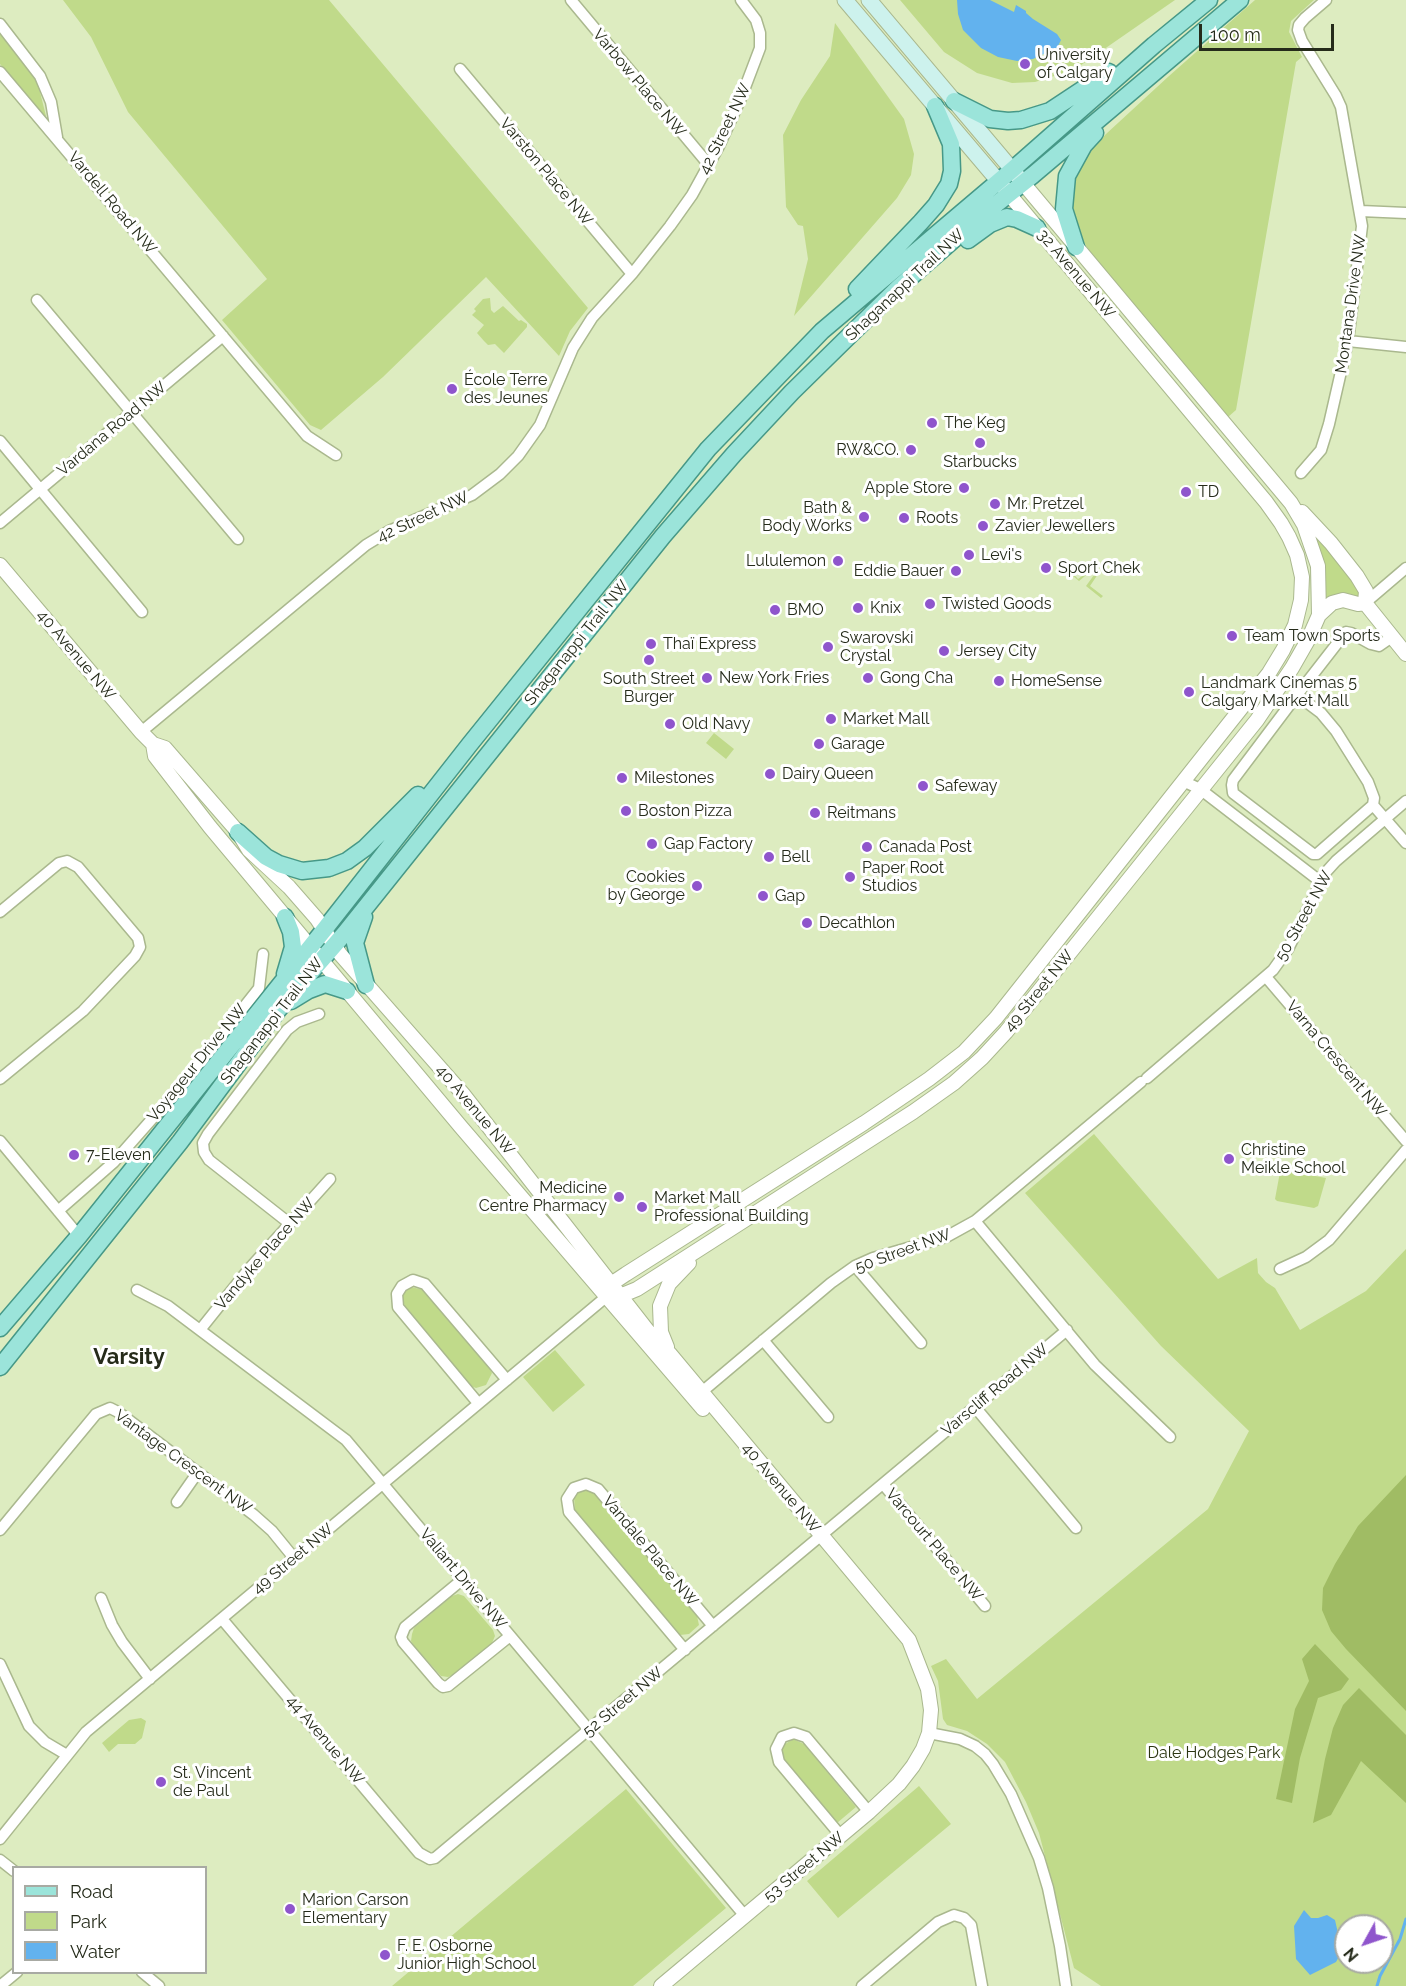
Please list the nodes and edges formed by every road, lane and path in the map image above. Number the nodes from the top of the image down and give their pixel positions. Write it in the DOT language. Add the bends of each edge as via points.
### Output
graph roads {
  1 [pos="571,0"];
  2 [pos="741,0"];
  3 [pos="845,0"];
  4 [pos="869,0"];
  5 [pos="1209,0"];
  6 [pos="1240,0"];
  7 [pos="1326,0"];
  8 [pos="0,24"];
  9 [pos="1154,45"];
  10 [pos="460,69"];
  11 [pos="0,72"];
  12 [pos="1155,73"];
  13 [pos="954,101"];
  14 [pos="935,106"];
  15 [pos="57,138"];
  16 [pos="709,165"];
  17 [pos="1017,177"];
  18 [pos="1003,188"];
  19 [pos="1361,211"];
  20 [pos="1406,213"];
  21 [pos="1037,228"];
  22 [pos="1076,247"];
  23 [pos="632,274"];
  24 [pos="37,300"];
  25 [pos="861,325"];
  26 [pos="822,331"];
  27 [pos="223,336"];
  28 [pos="1348,341"];
  29 [pos="1406,347"];
  30 [pos="131,412"];
  31 [pos="0,441"];
  32 [pos="336,455"];
  33 [pos="1301,473"];
  34 [pos="40,490"];
  35 [pos="1291,503"];
  36 [pos="0,523"];
  37 [pos="238,539"];
  38 [pos="1314,549"];
  39 [pos="1297,555"];
  40 [pos="0,565"];
  41 [pos="1406,568"];
  42 [pos="1365,603"];
  43 [pos="142,612"];
  44 [pos="1318,615"];
  45 [pos="1392,637"];
  46 [pos="1406,654"];
  47 [pos="1297,695"];
  48 [pos="141,732"];
  49 [pos="153,744"];
  50 [pos="470,744"];
  51 [pos="1186,777"];
  52 [pos="1200,789"];
  53 [pos="1406,801"];
  54 [pos="1373,805"];
  55 [pos="1385,819"];
  56 [pos="238,832"];
  57 [pos="1406,843"];
  58 [pos="1320,882"];
  59 [pos="367,906"];
  60 [pos="0,912"];
  61 [pos="285,917"];
  62 [pos="324,930"];
  63 [pos="334,945"];
  64 [pos="316,953"];
  65 [pos="263,954"];
  66 [pos="1266,977"];
  67 [pos="283,980"];
  68 [pos="366,985"];
  69 [pos="347,991"];
  70 [pos="278,1010"];
  71 [pos="319,1014"];
  72 [pos="0,1079"];
  73 [pos="1406,1141"];
  74 [pos="0,1142"];
  75 [pos="1406,1150"];
  76 [pos="330,1179"];
  77 [pos="58,1211"];
  78 [pos="975,1221"];
  79 [pos="289,1223"];
  80 [pos="79,1236"];
  81 [pos="711,1241"];
  82 [pos="855,1266"];
  83 [pos="1280,1269"];
  84 [pos="137,1290"];
  85 [pos="612,1292"];
  86 [pos="0,1328"];
  87 [pos="200,1330"];
  88 [pos="1067,1330"];
  89 [pos="764,1340"];
  90 [pos="921,1343"];
  91 [pos="0,1351"];
  92 [pos="670,1354"];
  93 [pos="0,1367"];
  94 [pos="507,1380"];
  95 [pos="698,1395"];
  96 [pos="478,1403"];
  97 [pos="975,1407"];
  98 [pos="828,1417"];
  99 [pos="1170,1437"];
  100 [pos="198,1472"];
  101 [pos="383,1483"];
  102 [pos="883,1484"];
  103 [pos="177,1502"];
  104 [pos="1076,1528"];
  105 [pos="0,1530"];
  106 [pos="818,1539"];
  107 [pos="294,1558"];
  108 [pos="463,1579"];
  109 [pos="101,1598"];
  110 [pos="986,1606"];
  111 [pos="222,1618"];
  112 [pos="713,1626"];
  113 [pos="510,1636"];
  114 [pos="685,1650"];
  115 [pos="0,1664"];
  116 [pos="150,1679"];
  117 [pos="589,1730"];
  118 [pos="929,1733"];
  119 [pos="67,1755"];
  120 [pos="869,1812"];
  121 [pos="841,1836"];
  122 [pos="0,1839"];
  123 [pos="430,1859"];
  124 [pos="0,1860"];
  125 [pos="12,1869"];
  126 [pos="745,1916"];
  127 [pos="15,1974"];
  128 [pos="144,1974"];
  129 [pos="0,1986"];
  130 [pos="159,1986"];
  131 [pos="661,1986"];
  132 [pos="862,1986"];
  133 [pos="982,1986"];
  134 [pos="1066,1986"];
  1 -- 16 [label="street, Varbow Place NW"];
  2 -- 16 [label="street, 42 Street NW" via="756,20 760,48"];
  3 -- 14 [label="main road, 32 Avenue NW"];
  4 -- 13 [label="main road, 32 Avenue NW"];
  5 -- 9 [label="main road, Shaganappi Trail NW"];
  6 -- 12 [label="main road, Shaganappi Trail NW"];
  7 -- 19 [label="street, Montana Drive NW" via="1305,18 1298,30 1341,107"];
  8 -- 15 [label="street" via="40,76 51,102"];
  9 -- 13 [label="main road" via="1063,104 1032,118 999,121"];
  9 -- 17 [label="main road, Shaganappi Trail NW"];
  10 -- 23 [label="street, Varston Place NW"];
  11 -- 15 [label="street, Vardell Road NW"];
  12 -- 17 [label="main road, Shaganappi Trail NW"];
  12 -- 22 [label="main road" via="1084,145 1067,176 1064,209"];
  13 -- 17 [label="main road, 32 Avenue NW"];
  14 -- 18 [label="main road, 32 Avenue NW"];
  14 -- 26 [label="main road" via="951,144 949,184 921,222 826,321"];
  15 -- 27 [label="street, Vardell Road NW"];
  16 -- 23 [label="street, 42 Street NW" via="676,218"];
  17 -- 18 [label="main road, Shaganappi Trail NW"];
  17 -- 22 [label="street, 32 Avenue NW"];
  18 -- 21 [label="street, 32 Avenue NW"];
  18 -- 25 [label="main road, Shaganappi Trail NW"];
  18 -- 26 [label="main road, Shaganappi Trail NW"];
  19 -- 20 [label="street"];
  19 -- 28 [label="street, Montana Drive NW"];
  21 -- 25 [label="main road" via="1017,219 999,218 977,232 876,320"];
  21 -- 39 [label="street, 32 Avenue NW" via="1266,502"];
  22 -- 35 [label="street, 32 Avenue NW"];
  23 -- 48 [label="street, 42 Street NW" via="592,318 573,348 540,425 500,474 458,502 366,545"];
  24 -- 30 [label="street"];
  25 -- 59 [label="main road, Shaganappi Trail NW" via="764,421 686,508"];
  26 -- 50 [label="main road, Shaganappi Trail NW" via="708,449"];
  27 -- 30 [label="street, Vardana Road NW"];
  27 -- 32 [label="street, Vardell Road NW" via="308,436"];
  28 -- 29 [label="street"];
  28 -- 33 [label="street, Montana Drive NW" via="1321,450"];
  30 -- 34 [label="street, Vardana Road NW"];
  30 -- 37 [label="street"];
  31 -- 34 [label="street"];
  34 -- 36 [label="street, Vardana Road NW"];
  34 -- 43 [label="street"];
  35 -- 38 [label="street, 32 Avenue NW"];
  35 -- 42 [label="street, 32 Avenue NW" via="1357,576 1366,591"];
  38 -- 44 [label="street, 49 Street NW" via="1320,581"];
  39 -- 51 [label="street, 49 Street NW" via="1302,577 1301,600 1284,650"];
  40 -- 48 [label="street, 40 Avenue NW"];
  41 -- 42 [label="street"];
  42 -- 44 [label="street" via="1343,600 1332,603"];
  42 -- 45 [label="street, 32 Avenue NW"];
  44 -- 52 [label="street, 49 Street NW" via="1292,669 1257,720"];
  45 -- 46 [label="street, 32 Avenue NW"];
  45 -- 47 [label="street" via="1379,646 1346,632"];
  47 -- 54 [label="street" via="1321,713 1336,731 1368,782"];
  47 -- 54 [label="street" via="1233,780 1233,793 1313,854"];
  48 -- 49 [label="street, 40 Avenue NW"];
  49 -- 56 [label="street, 40 Avenue NW" via="165,748"];
  49 -- 61 [label="street, 40 Avenue NW" via="155,756 174,782"];
  50 -- 56 [label="main road" via="365,848 338,865 310,871 290,868 266,857"];
  50 -- 62 [label="main road, Shaganappi Trail NW"];
  51 -- 52 [label="street"];
  51 -- 85 [label="street, 49 Street NW" via="964,1052"];
  52 -- 58 [label="street"];
  52 -- 81 [label="street, 49 Street NW" via="982,1058 913,1112"];
  53 -- 55 [label="street, 50 Street NW"];
  54 -- 55 [label="street"];
  55 -- 57 [label="street"];
  55 -- 58 [label="street, 50 Street NW" via="1335,861"];
  56 -- 62 [label="street, 40 Avenue NW" via="249,850 289,887"];
  58 -- 66 [label="street, 50 Street NW" via="1288,949"];
  59 -- 63 [label="main road, Shaganappi Trail NW"];
  59 -- 68 [label="main road" via="356,943"];
  60 -- 72 [label="street" via="59,863 67,861 78,867 138,938 140,947 83,1011"];
  61 -- 64 [label="street, 40 Avenue NW"];
  61 -- 67 [label="main road" via="293,947"];
  62 -- 63 [label="street, 40 Avenue NW"];
  62 -- 64 [label="main road, Shaganappi Trail NW"];
  63 -- 64 [label="main road, Shaganappi Trail NW"];
  63 -- 68 [label="street, 40 Avenue NW"];
  64 -- 67 [label="main road, Shaganappi Trail NW"];
  64 -- 69 [label="street, 40 Avenue NW"];
  64 -- 70 [label="main road, Shaganappi Trail NW"];
  65 -- 77 [label="street, Voyageur Drive NW" via="259,988 182,1085 114,1162"];
  66 -- 73 [label="street, Varna Crescent NW"];
  66 -- 78 [label="street, 50 Street NW"];
  67 -- 80 [label="main road, Shaganappi Trail NW"];
  68 -- 85 [label="street, 40 Avenue NW" via="463,1094 561,1217"];
  69 -- 70 [label="main road" via="330,984 317,987"];
  69 -- 85 [label="street, 40 Avenue NW"];
  70 -- 93 [label="main road, Shaganappi Trail NW" via="180,1142"];
  71 -- 79 [label="street" via="287,1030 203,1143 209,1160"];
  74 -- 77 [label="street"];
  75 -- 83 [label="street" via="1329,1240"];
  76 -- 79 [label="street, Vandyke Place NW"];
  77 -- 80 [label="street"];
  78 -- 82 [label="street, 50 Street NW" via="946,1237"];
  78 -- 88 [label="street"];
  79 -- 87 [label="street, Vandyke Place NW"];
  80 -- 86 [label="main road, Shaganappi Trail NW"];
  80 -- 91 [label="main road" via="80,1248 73,1260"];
  81 -- 85 [label="street, 49 Street NW" via="636,1288"];
  81 -- 92 [label="street" via="675,1276 660,1306 661,1332"];
  82 -- 89 [label="street, 50 Street NW"];
  82 -- 90 [label="street"];
  84 -- 87 [label="street, Valiant Drive NW" via="168,1306"];
  85 -- 92 [label="street, 40 Avenue NW"];
  85 -- 94 [label="street, 49 Street NW"];
  85 -- 95 [label="street, 40 Avenue NW"];
  87 -- 101 [label="street, Valiant Drive NW" via="337,1432"];
  88 -- 97 [label="street, Varscliff Road NW"];
  88 -- 99 [label="street" via="1108,1379"];
  89 -- 95 [label="street, 50 Street NW"];
  89 -- 98 [label="street"];
  92 -- 95 [label="street, 40 Avenue NW"];
  94 -- 96 [label="street, 49 Street NW"];
  94 -- 96 [label="street" via="425,1284 413,1280 402,1286 397,1294 398,1307"];
  95 -- 106 [label="street, 40 Avenue NW"];
  96 -- 101 [label="street, 49 Street NW"];
  97 -- 102 [label="street, Varscliff Road NW"];
  97 -- 104 [label="street"];
  100 -- 103 [label="street"];
  100 -- 105 [label="street, Vantage Crescent NW" via="110,1408 96,1414"];
  100 -- 107 [label="street, Vantage Crescent NW" via="265,1524"];
  101 -- 107 [label="street, 49 Street NW"];
  101 -- 108 [label="street, Valiant Drive NW"];
  102 -- 106 [label="street, Varscliff Road NW"];
  102 -- 110 [label="street, Varcourt Place NW"];
  106 -- 112 [label="street, 52 Street NW"];
  106 -- 118 [label="street, 40 Avenue NW" via="909,1640 930,1697"];
  107 -- 111 [label="street, 49 Street NW"];
  108 -- 113 [label="street, Valiant Drive NW"];
  108 -- 113 [label="street" via="405,1627 401,1637 410,1651 443,1687"];
  109 -- 116 [label="street" via="122,1642"];
  111 -- 116 [label="street, 49 Street NW"];
  111 -- 123 [label="street, 44 Avenue NW" via="419,1853"];
  112 -- 114 [label="street, 52 Street NW"];
  112 -- 114 [label="street, Vandale Place NW" via="598,1489 586,1484 574,1488 567,1499 569,1512"];
  113 -- 117 [label="street, Valiant Drive NW"];
  114 -- 117 [label="street, 52 Street NW"];
  115 -- 119 [label="street" via="29,1726 45,1742"];
  116 -- 119 [label="street, 49 Street NW" via="86,1732"];
  117 -- 123 [label="street, 52 Street NW" via="442,1854"];
  117 -- 126 [label="street, Valiant Drive NW"];
  118 -- 120 [label="street, 53 Street NW" via="913,1766"];
  118 -- 134 [label="street" via="975,1746 993,1764 1011,1794 1048,1888"];
  119 -- 122 [label="street, 49 Street NW"];
  120 -- 121 [label="street, 53 Street NW"];
  120 -- 121 [label="street" via="806,1737 794,1733 782,1737 776,1749 779,1762"];
  121 -- 126 [label="street, 53 Street NW"];
  124 -- 125 [label="street"];
  126 -- 131 [label="street, 53 Street NW"];
  127 -- 129 [label="street"];
  128 -- 130 [label="street"];
  132 -- 133 [label="street" via="938,1922 954,1915 971,1925"];
}
